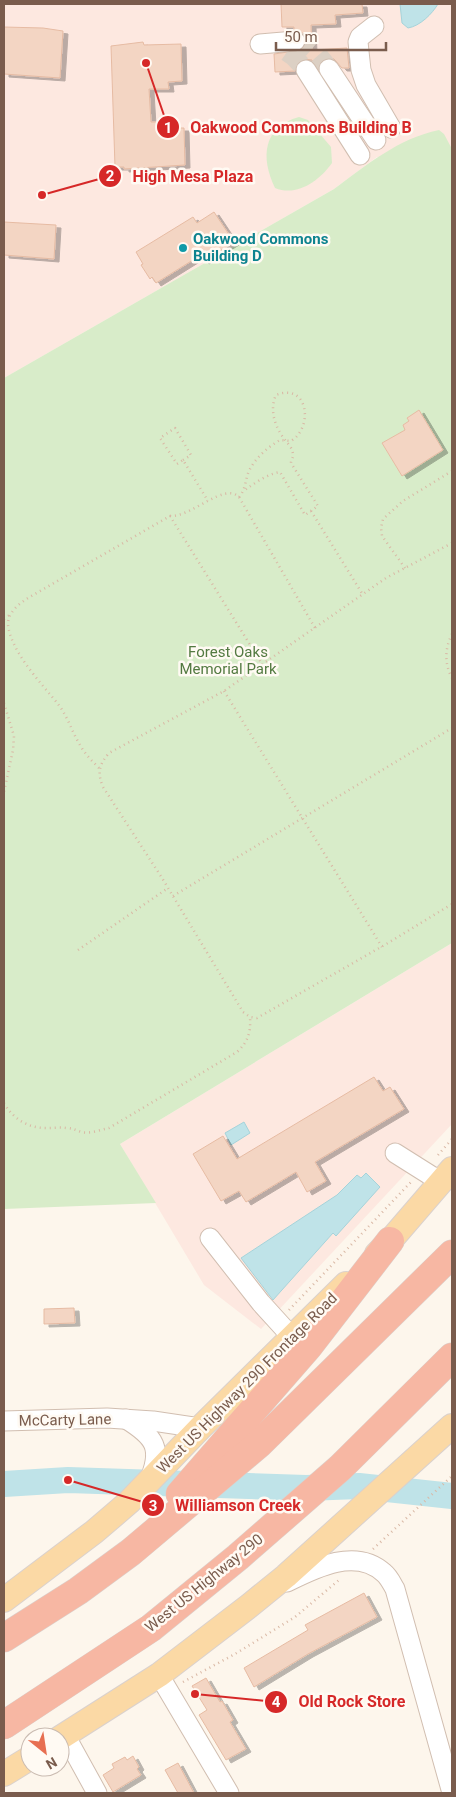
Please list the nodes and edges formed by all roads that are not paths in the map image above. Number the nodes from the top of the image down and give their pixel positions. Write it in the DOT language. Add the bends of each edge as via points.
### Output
graph roads {
  1 [pos="374,26"];
  2 [pos="260,44"];
  3 [pos="291,47"];
  4 [pos="330,69"];
  5 [pos="306,70"];
  6 [pos="390,128"];
  7 [pos="376,140"];
  8 [pos="360,155"];
  9 [pos="395,1153"];
  10 [pos="439,1174"];
  11 [pos="210,1238"];
  12 [pos="390,1241"];
  13 [pos="452,1254"];
  14 [pos="284,1329"];
  15 [pos="452,1357"];
  16 [pos="126,1420"];
  17 [pos="4,1421"];
  18 [pos="200,1428"];
  19 [pos="449,1429"];
  20 [pos="148,1482"];
  21 [pos="131,1552"];
  22 [pos="258,1599"];
  23 [pos="4,1600"];
  24 [pos="11,1633"];
  25 [pos="164,1682"];
  26 [pos="4,1725"];
  27 [pos="70,1733"];
  28 [pos="70,1749"];
  29 [pos="20,1764"];
  30 [pos="4,1774"];
  31 [pos="97,1793"];
  32 [pos="229,1793"];
  33 [pos="452,1793"];
  1 -- 6 [label="street" via="358,42 361,70"];
  2 -- 3 [label="street"];
  4 -- 7 [label="street"];
  5 -- 8 [label="street"];
  9 -- 10 [label="street"];
  10 -- 12 [label="main road, West US Highway 290 Frontage Road"];
  11 -- 14 [label="street"];
  12 -- 14 [label="main road, West US Highway 290 Frontage Road"];
  12 -- 21 [label="highway" via="309,1346"];
  13 -- 21 [label="highway" via="259,1444"];
  14 -- 18 [label="main road, West US Highway 290 Frontage Road"];
  15 -- 26 [label="highway, West US Highway 290" via="340,1468 238,1557 151,1628"];
  16 -- 17 [label="street, McCarty Lane"];
  16 -- 18 [label="street, McCarty Lane"];
  16 -- 20 [label="street, McCarty Lane" via="151,1439 156,1451 155,1466"];
  18 -- 20 [label="main road, West US Highway 290 Frontage Road"];
  19 -- 22 [label="main road"];
  20 -- 23 [label="main road, West US Highway 290 Frontage Road" via="94,1532"];
  21 -- 24 [label="highway" via="78,1591"];
  22 -- 25 [label="main road"];
  22 -- 33 [label="street" via="313,1569 336,1562 359,1562 375,1566 386,1574 395,1589"];
  25 -- 27 [label="main road"];
  25 -- 32 [label="street"];
  28 -- 31 [label="street"];
  29 -- 30 [label="main road"];
}
